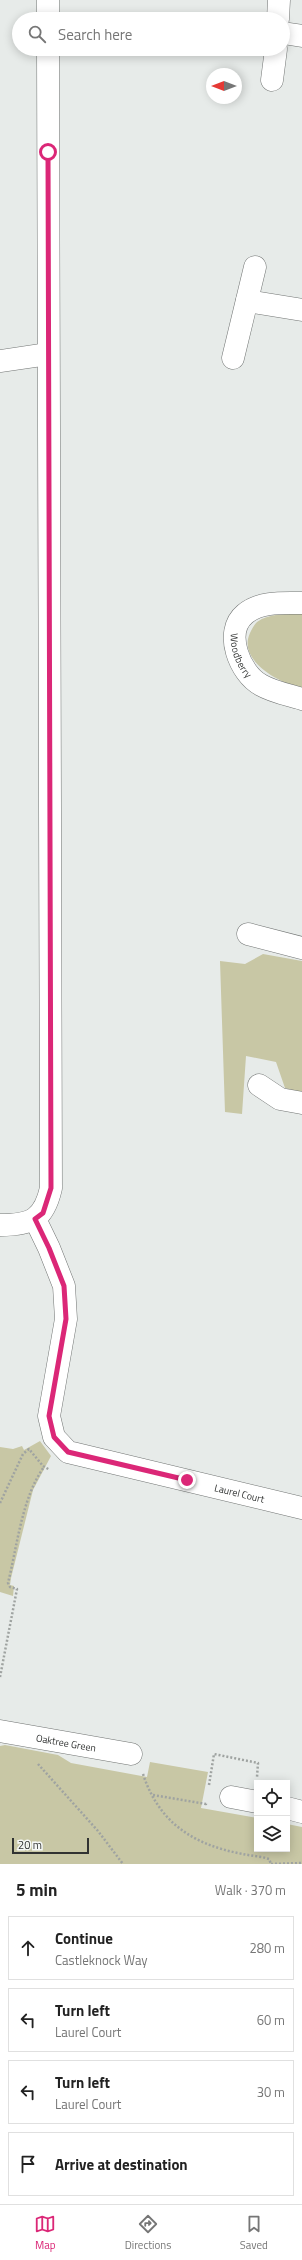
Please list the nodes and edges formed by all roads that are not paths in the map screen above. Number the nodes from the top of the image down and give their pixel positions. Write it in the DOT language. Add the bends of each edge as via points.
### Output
graph roads {
  1 [pos="48,0"];
  2 [pos="279,0"];
  3 [pos="48,12"];
  4 [pos="278,12"];
  5 [pos="290,34"];
  6 [pos="302,36"];
  7 [pos="48,56"];
  8 [pos="275,56"];
  9 [pos="272,80"];
  10 [pos="255,267"];
  11 [pos="247,301"];
  12 [pos="302,310"];
  13 [pos="48,354"];
  14 [pos="233,358"];
  15 [pos="0,361"];
  16 [pos="302,603"];
  17 [pos="302,699"];
  18 [pos="248,934"];
  19 [pos="302,948"];
  20 [pos="259,1084"];
  21 [pos="302,1103"];
  22 [pos="35,1219"];
  23 [pos="0,1225"];
  24 [pos="302,1508"];
  25 [pos="0,1731"];
  26 [pos="131,1754"];
  27 [pos="231,1797"];
  28 [pos="254,1801"];
  29 [pos="290,1809"];
  30 [pos="302,1812"];
  1 -- 3 [label="street"];
  2 -- 4 [label="street"];
  5 -- 6 [label="street"];
  7 -- 13 [label="street"];
  8 -- 9 [label="street"];
  10 -- 11 [label="street"];
  11 -- 12 [label="street"];
  11 -- 14 [label="street"];
  13 -- 15 [label="street"];
  13 -- 22 [label="street" via="51,1188 43,1213"];
  16 -- 17 [label="street, Woodberry" via="267,604 245,614 235,634 236,650 241,664 250,676 261,685"];
  18 -- 19 [label="street"];
  20 -- 21 [label="street" via="280,1099"];
  22 -- 23 [label="street" via="18,1224"];
  22 -- 24 [label="street, Laurel Court" via="58,1269 65,1299 66,1319 49,1416 54,1437 62,1447 68,1452"];
  25 -- 26 [label="street, Oaktree Green"];
  27 -- 28 [label="street"];
  29 -- 30 [label="street"];
}
